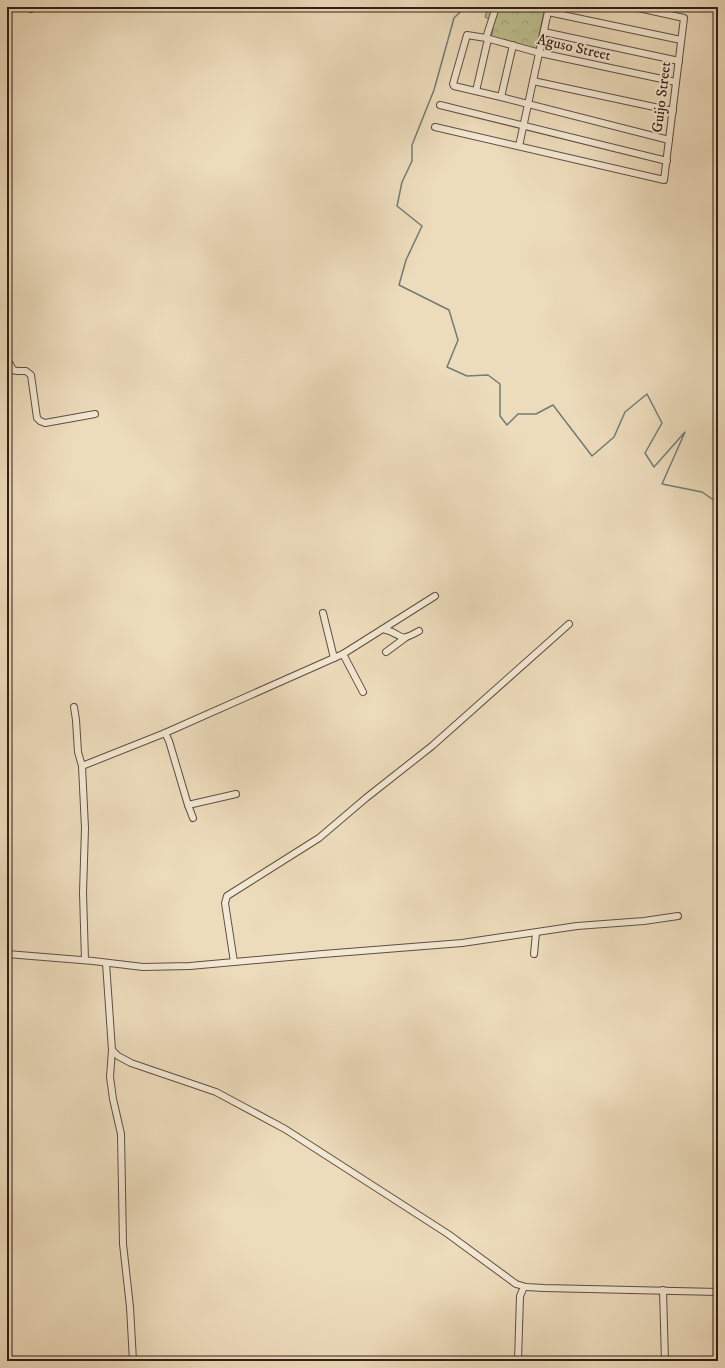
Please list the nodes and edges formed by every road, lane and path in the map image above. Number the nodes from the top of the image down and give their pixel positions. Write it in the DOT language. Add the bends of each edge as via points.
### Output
graph roads {
  1 [pos="496,7"];
  2 [pos="634,7"];
  3 [pos="549,9"];
  4 [pos="544,32"];
  5 [pos="487,39"];
  6 [pos="682,40"];
  7 [pos="513,45"];
  8 [pos="540,53"];
  9 [pos="679,61"];
  10 [pos="533,81"];
  11 [pos="676,82"];
  12 [pos="476,91"];
  13 [pos="502,97"];
  14 [pos="528,104"];
  15 [pos="440,105"];
  16 [pos="673,111"];
  17 [pos="524,125"];
  18 [pos="434,127"];
  19 [pos="669,140"];
  20 [pos="519,146"];
  21 [pos="667,161"];
  22 [pos="7,360"];
  23 [pos="95,414"];
  24 [pos="435,596"];
  25 [pos="323,613"];
  26 [pos="569,624"];
  27 [pos="383,628"];
  28 [pos="419,631"];
  29 [pos="405,638"];
  30 [pos="386,652"];
  31 [pos="343,654"];
  32 [pos="334,658"];
  33 [pos="363,692"];
  34 [pos="74,707"];
  35 [pos="164,733"];
  36 [pos="82,766"];
  37 [pos="236,794"];
  38 [pos="188,805"];
  39 [pos="193,818"];
  40 [pos="678,916"];
  41 [pos="536,933"];
  42 [pos="7,954"];
  43 [pos="534,954"];
  44 [pos="85,960"];
  45 [pos="234,962"];
  46 [pos="106,963"];
  47 [pos="112,1050"];
  48 [pos="524,1287"];
  49 [pos="664,1290"];
  50 [pos="718,1292"];
  51 [pos="133,1361"];
  52 [pos="518,1361"];
  53 [pos="665,1361"];
  1 -- 5 [label="street"];
  2 -- 6 [label="street, Guijo Street" via="684,18"];
  3 -- 4 [label="street"];
  3 -- 6 [label="street"];
  4 -- 8 [label="street"];
  4 -- 9 [label="street"];
  5 -- 7 [label="street, Aguso Street"];
  5 -- 12 [label="street"];
  5 -- 12 [label="street, Aguso Street" via="466,35 453,84"];
  6 -- 9 [label="street, Guijo Street"];
  7 -- 8 [label="street, Aguso Street"];
  7 -- 13 [label="street"];
  8 -- 10 [label="street"];
  8 -- 11 [label="street, Aguso Street"];
  9 -- 11 [label="street, Guijo Street"];
  10 -- 14 [label="street"];
  10 -- 16 [label="street"];
  11 -- 16 [label="street, Guijo Street"];
  12 -- 13 [label="street"];
  13 -- 14 [label="street"];
  14 -- 17 [label="street"];
  14 -- 19 [label="street"];
  15 -- 17 [label="street"];
  16 -- 19 [label="street, Guijo Street"];
  17 -- 20 [label="street"];
  17 -- 21 [label="street"];
  18 -- 20 [label="street"];
  19 -- 21 [label="street, Guijo Street"];
  20 -- 21 [label="street, Guijo Street" via="662,180 665,179"];
  22 -- 23 [label="street" via="13,370 27,371 31,375 37,418 40,421 45,423"];
  24 -- 27 [label="street"];
  25 -- 32 [label="street"];
  26 -- 45 [label="street" via="432,746 319,838 227,896 225,903"];
  27 -- 29 [label="street"];
  27 -- 31 [label="street"];
  28 -- 29 [label="street"];
  29 -- 30 [label="street"];
  31 -- 32 [label="street"];
  31 -- 33 [label="street"];
  32 -- 35 [label="street"];
  34 -- 36 [label="street" via="78,752"];
  35 -- 36 [label="street"];
  35 -- 38 [label="street" via="170,741"];
  36 -- 44 [label="street" via="85,828"];
  37 -- 38 [label="street"];
  38 -- 39 [label="street"];
  40 -- 41 [label="street" via="577,926"];
  41 -- 43 [label="street"];
  41 -- 45 [label="street" via="462,943"];
  42 -- 44 [label="street"];
  44 -- 46 [label="street"];
  45 -- 46 [label="street" via="203,966 153,967"];
  46 -- 47 [label="street"];
  47 -- 48 [label="street" via="131,1063 216,1092 290,1132 448,1234"];
  47 -- 51 [label="street" via="110,1077 121,1134 123,1250"];
  48 -- 49 [label="street"];
  48 -- 52 [label="street" via="520,1296"];
  49 -- 50 [label="street"];
  49 -- 53 [label="street"];
}
